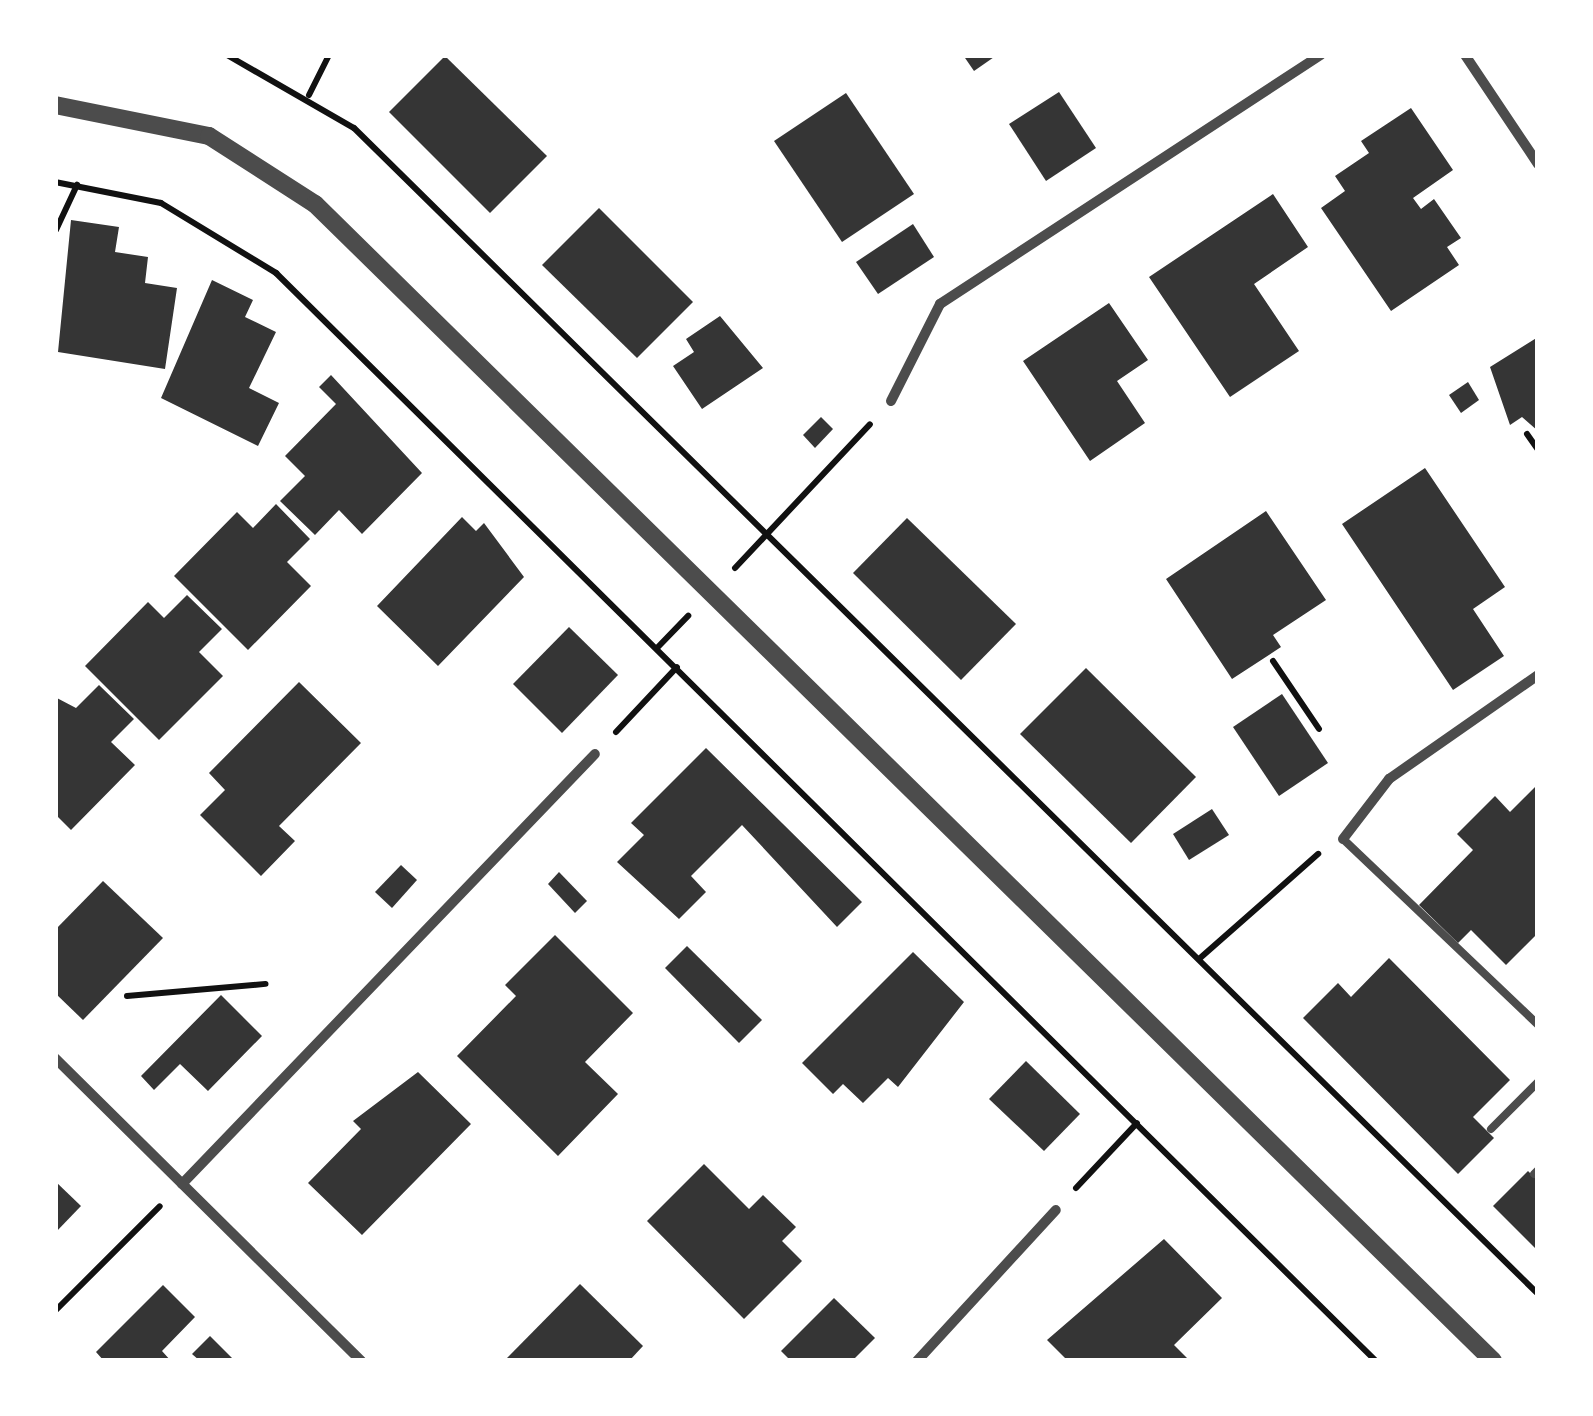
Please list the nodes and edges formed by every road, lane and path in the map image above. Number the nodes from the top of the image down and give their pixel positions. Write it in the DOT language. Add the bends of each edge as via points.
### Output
graph roads {
  1 [pos="226,55"];
  2 [pos="329,55"];
  3 [pos="1321,55"];
  4 [pos="1465,55"];
  5 [pos="309,95"];
  6 [pos="55,105"];
  7 [pos="1538,164"];
  8 [pos="55,182"];
  9 [pos="77,185"];
  10 [pos="56,230"];
  11 [pos="891,401"];
  12 [pos="1527,434"];
  13 [pos="1538,450"];
  14 [pos="770,534"];
  15 [pos="710,593"];
  16 [pos="657,648"];
  17 [pos="1273,661"];
  18 [pos="676,668"];
  19 [pos="1538,675"];
  20 [pos="1318,728"];
  21 [pos="595,754"];
  22 [pos="1343,839"];
  23 [pos="1199,959"];
  24 [pos="264,984"];
  25 [pos="127,996"];
  26 [pos="1537,1021"];
  27 [pos="55,1058"];
  28 [pos="1538,1082"];
  29 [pos="1137,1122"];
  30 [pos="1491,1129"];
  31 [pos="182,1184"];
  32 [pos="1056,1210"];
  33 [pos="1538,1294"];
  34 [pos="55,1311"];
  35 [pos="361,1361"];
  36 [pos="916,1361"];
  37 [pos="1376,1361"];
  38 [pos="1492,1361"];
  1 -- 5 [label="path"];
  2 -- 5 [label="path"];
  3 -- 11 [label="street" via="940,304"];
  4 -- 7 [label="street"];
  5 -- 14 [label="path"];
  6 -- 15 [label="street" via="209,136 277,175"];
  8 -- 9 [label="path"];
  9 -- 10 [label="path"];
  9 -- 16 [label="path" via="161,202 240,243"];
  11 -- 14 [label="path"];
  12 -- 13 [label="path"];
  14 -- 15 [label="path"];
  14 -- 23 [label="path"];
  15 -- 16 [label="path"];
  15 -- 38 [label="street"];
  16 -- 18 [label="path"];
  17 -- 20 [label="path"];
  18 -- 21 [label="path"];
  18 -- 29 [label="path"];
  19 -- 22 [label="street" via="1389,779"];
  21 -- 31 [label="street"];
  22 -- 23 [label="path" via="1288,873"];
  22 -- 26 [label="lane"];
  23 -- 33 [label="path"];
  24 -- 25 [label="path"];
  27 -- 31 [label="street"];
  28 -- 30 [label="lane"];
  29 -- 32 [label="path"];
  29 -- 37 [label="path"];
  31 -- 34 [label="path"];
  31 -- 35 [label="street"];
  32 -- 36 [label="street"];
}
